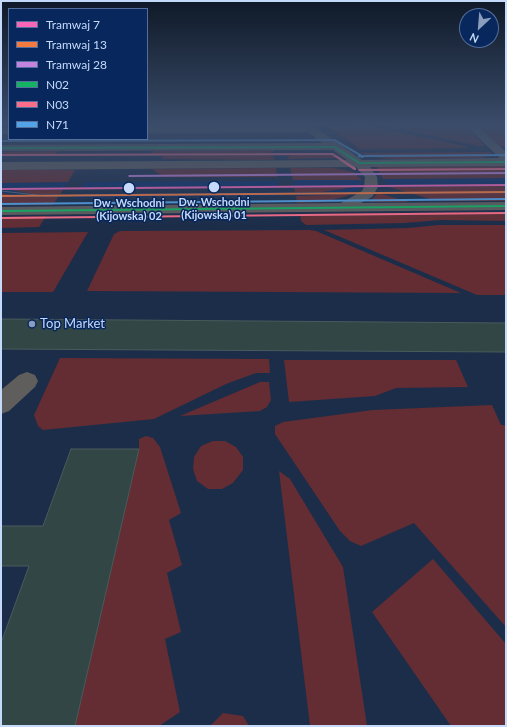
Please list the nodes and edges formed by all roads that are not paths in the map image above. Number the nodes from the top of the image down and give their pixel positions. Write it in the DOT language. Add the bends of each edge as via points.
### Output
graph roads {
  1 [pos="354,159"];
  2 [pos="506,162"];
  3 [pos="360,163"];
  4 [pos="1,166"];
  5 [pos="506,206"];
  6 [pos="342,208"];
  7 [pos="1,211"];
  8 [pos="27,380"];
  9 [pos="1,404"];
  1 -- 3 [label="street"];
  2 -- 3 [label="street"];
  3 -- 4 [label="street"];
  3 -- 6 [label="street" via="371,177 371,187 364,197"];
  5 -- 6 [label="street"];
  6 -- 7 [label="street"];
  8 -- 9 [label="street"];
}
